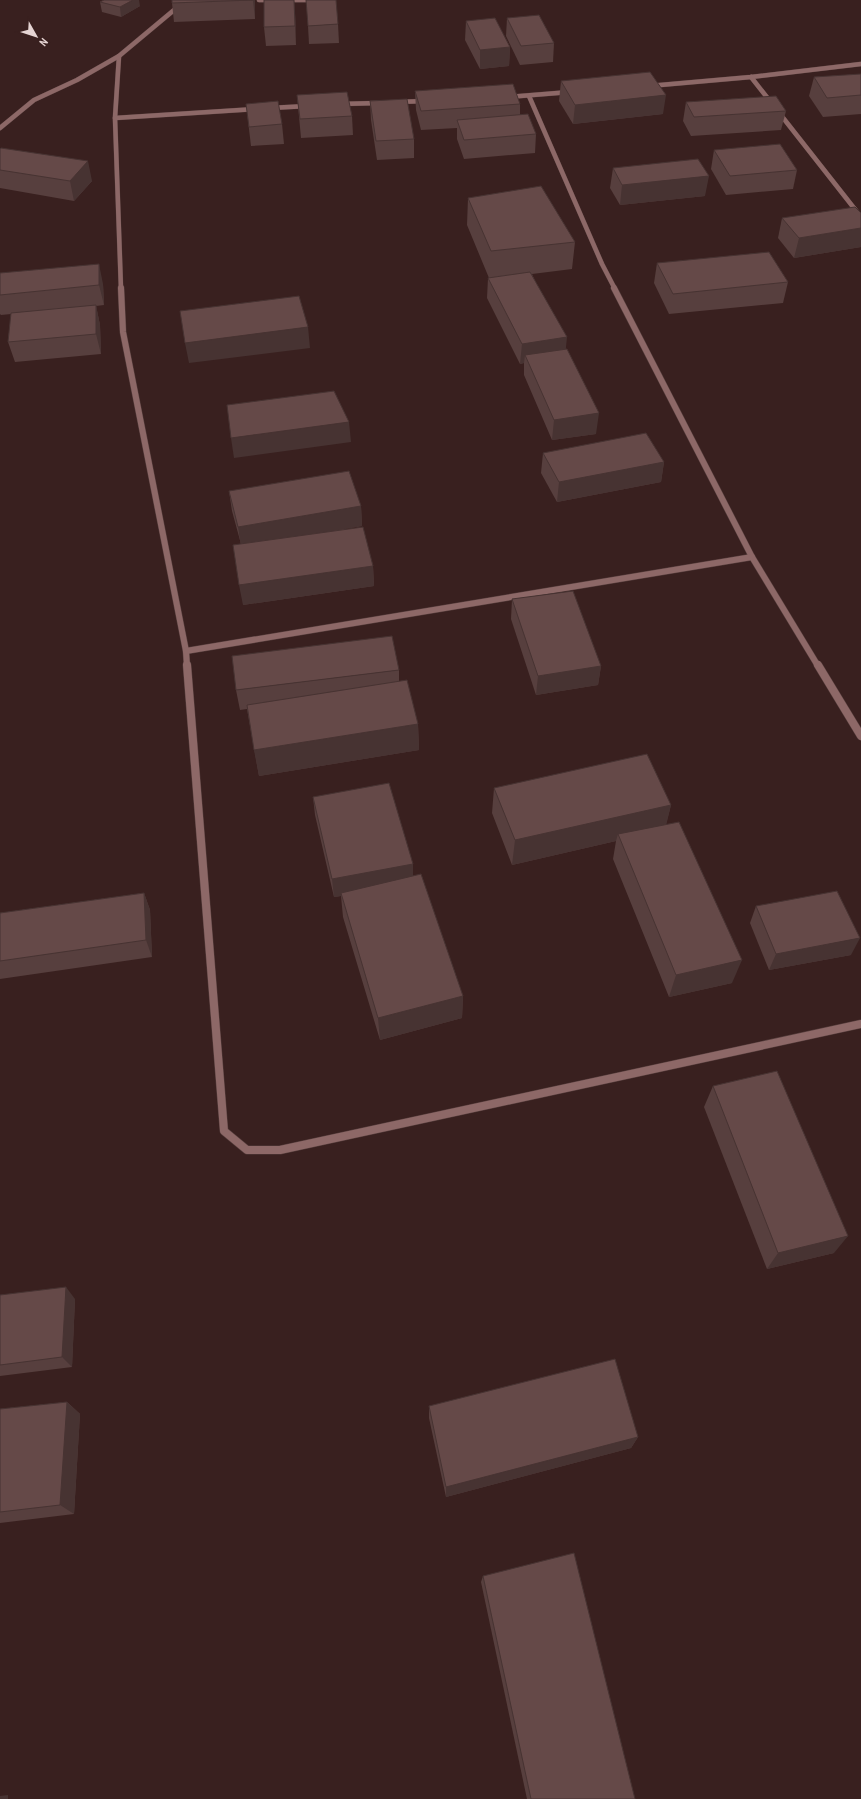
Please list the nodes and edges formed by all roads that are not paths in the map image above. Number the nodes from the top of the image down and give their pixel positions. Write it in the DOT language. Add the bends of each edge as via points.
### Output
graph roads {
  1 [pos="186,0"];
  2 [pos="258,0"];
  3 [pos="308,0"];
  4 [pos="118,56"];
  5 [pos="861,64"];
  6 [pos="751,77"];
  7 [pos="640,86"];
  8 [pos="577,92"];
  9 [pos="529,96"];
  10 [pos="498,97"];
  11 [pos="434,100"];
  12 [pos="332,105"];
  13 [pos="316,106"];
  14 [pos="115,118"];
  15 [pos="0,128"];
  16 [pos="861,217"];
  17 [pos="752,557"];
  18 [pos="186,651"];
  19 [pos="861,736"];
  20 [pos="861,1024"];
  1 -- 4 [label="street"];
  2 -- 3 [label="street"];
  4 -- 14 [label="street"];
  4 -- 15 [label="street" via="77,80 34,100"];
  5 -- 6 [label="street"];
  6 -- 7 [label="street"];
  6 -- 16 [label="street"];
  8 -- 9 [label="street"];
  9 -- 10 [label="street"];
  9 -- 17 [label="street" via="602,264"];
  11 -- 12 [label="street"];
  13 -- 14 [label="street"];
  14 -- 18 [label="street" via="124,332"];
  17 -- 18 [label="street"];
  17 -- 19 [label="street"];
  18 -- 20 [label="street" via="224,1131 247,1150 280,1150"];
}
